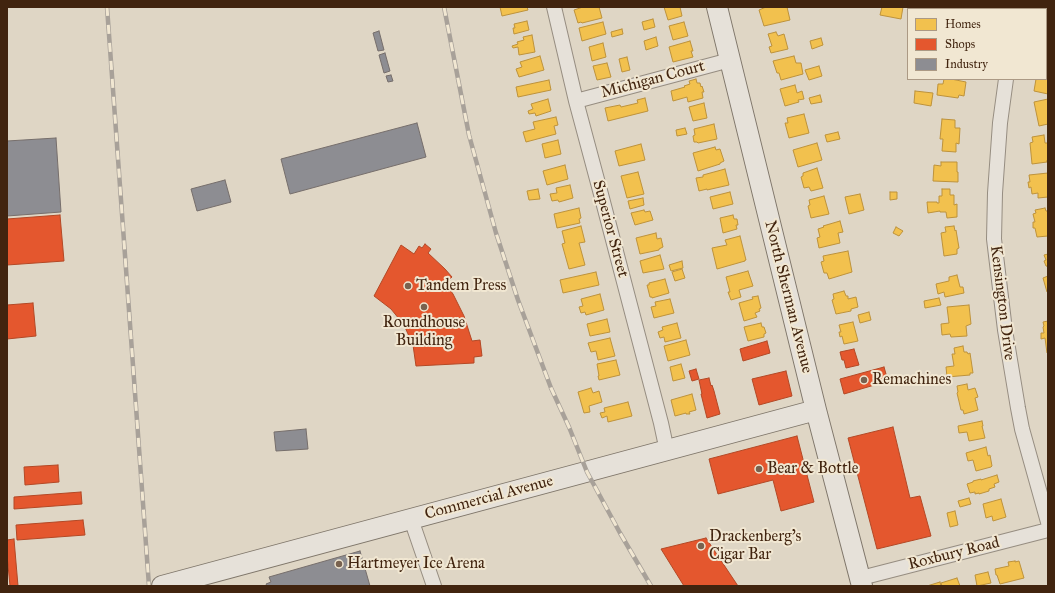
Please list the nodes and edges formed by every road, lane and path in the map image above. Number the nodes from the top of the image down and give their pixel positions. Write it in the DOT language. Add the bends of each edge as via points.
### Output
graph roads {
  1 [pos="554,7"];
  2 [pos="717,7"];
  3 [pos="730,60"];
  4 [pos="1006,80"];
  5 [pos="576,101"];
  6 [pos="816,410"];
  7 [pos="667,450"];
  8 [pos="411,519"];
  9 [pos="1048,522"];
  10 [pos="1048,530"];
  11 [pos="862,582"];
  12 [pos="162,586"];
  13 [pos="434,586"];
  1 -- 5 [label="street, Superior Street"];
  2 -- 3 [label="street, North Sherman Avenue"];
  3 -- 5 [label="street, Michigan Court"];
  3 -- 6 [label="street, North Sherman Avenue"];
  4 -- 9 [label="street, Kensington Drive" via="1000,123 994,239 1005,330 1022,429"];
  5 -- 7 [label="street, Superior Street"];
  6 -- 7 [label="street, Commercial Avenue"];
  6 -- 11 [label="street, North Sherman Avenue"];
  7 -- 8 [label="street, Commercial Avenue"];
  8 -- 12 [label="street, Commercial Avenue"];
  8 -- 13 [label="street"];
  10 -- 11 [label="street, Roxbury Road"];
}
